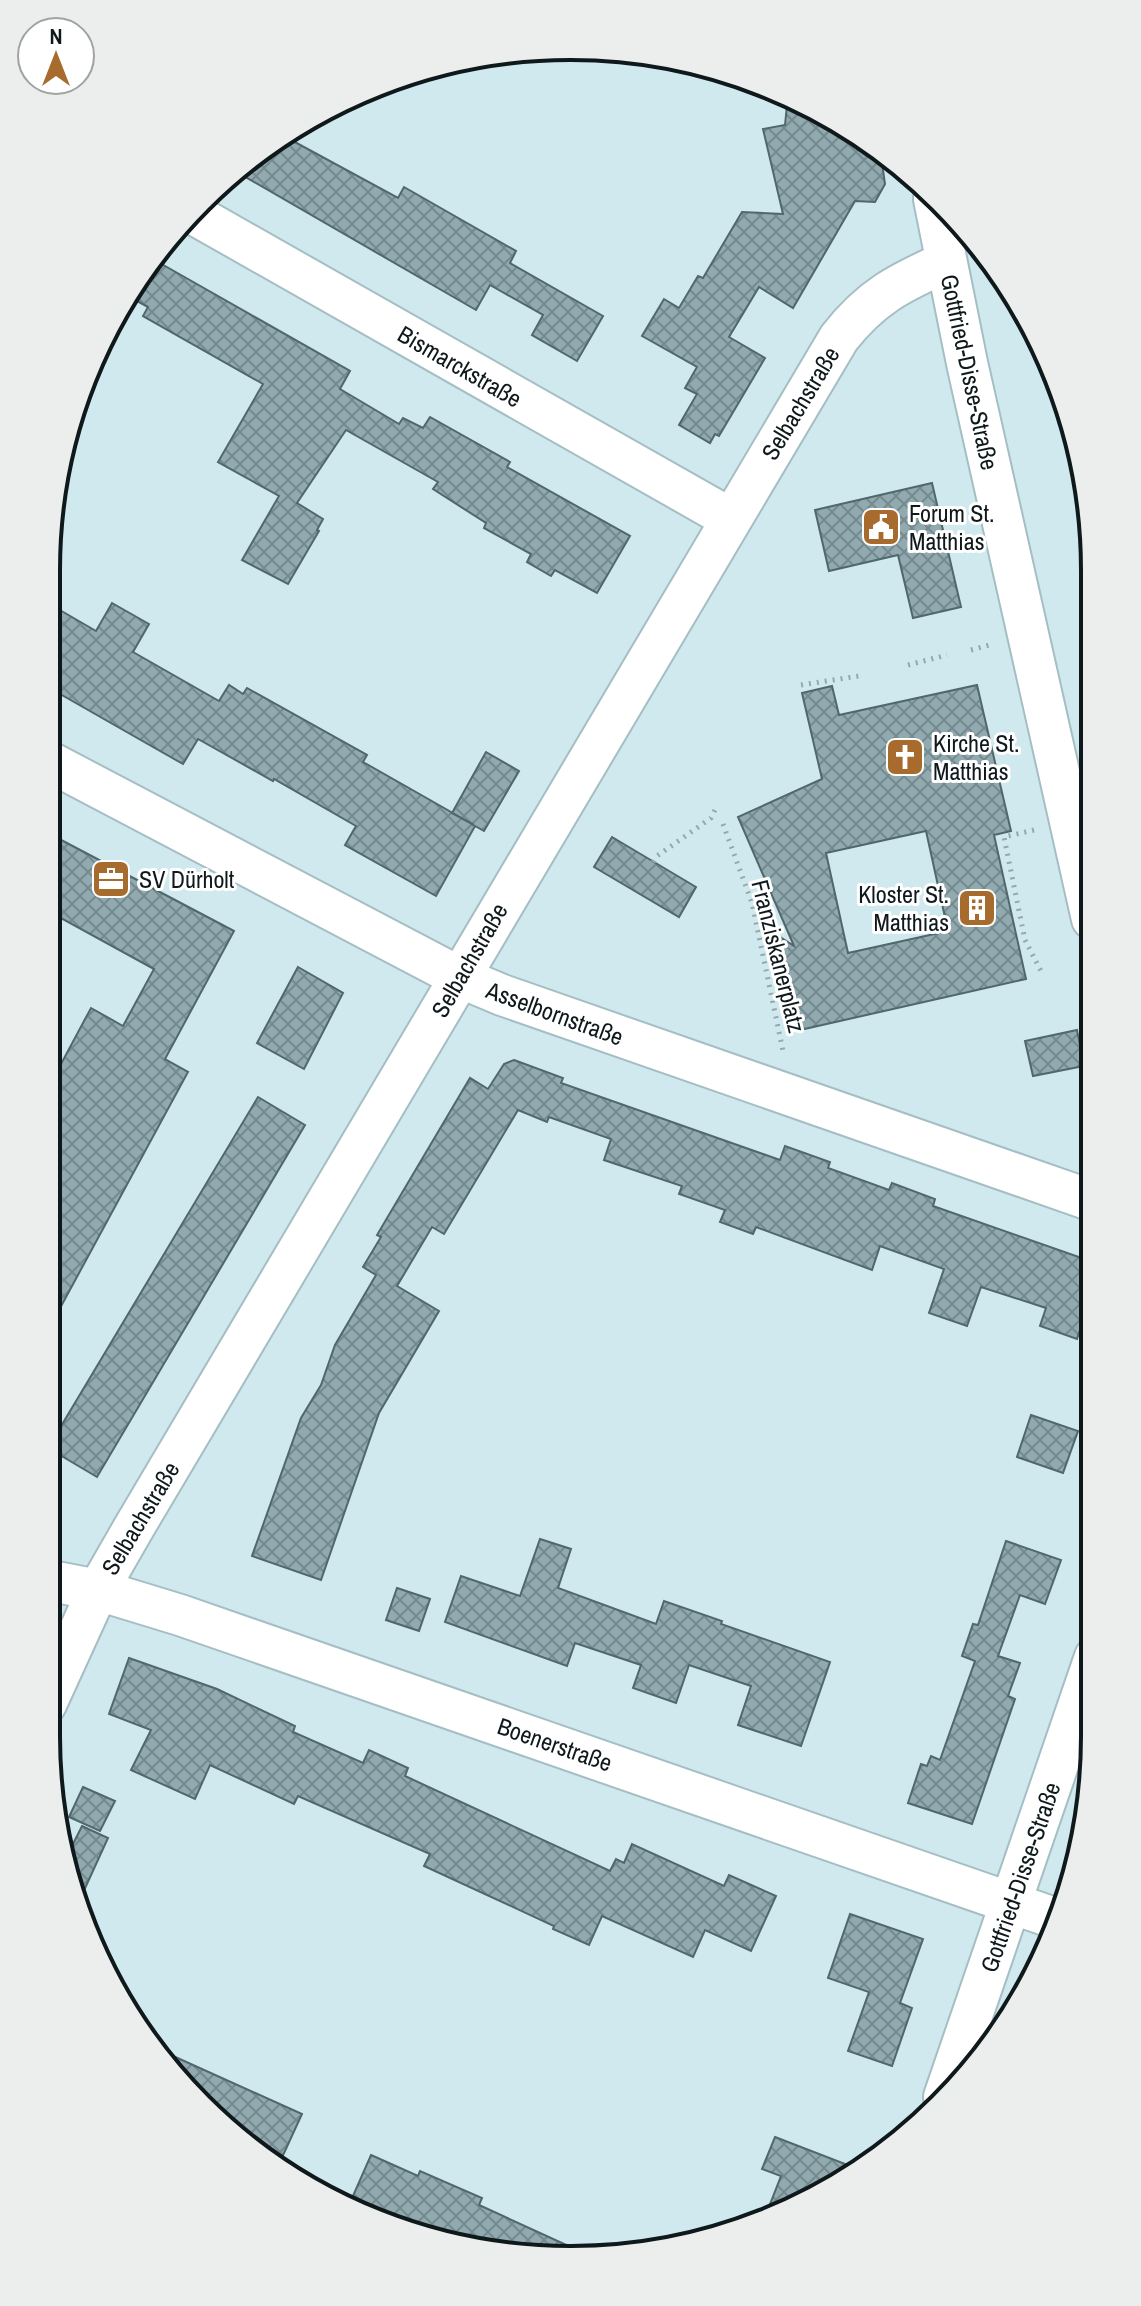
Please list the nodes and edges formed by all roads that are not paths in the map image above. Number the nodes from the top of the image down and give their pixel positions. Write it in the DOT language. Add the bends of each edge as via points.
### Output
graph roads {
  1 [pos="937,217"];
  2 [pos="202,219"];
  3 [pos="946,262"];
  4 [pos="731,519"];
  5 [pos="60,767"];
  6 [pos="1081,870"];
  7 [pos="459,977"];
  8 [pos="1081,1197"];
  9 [pos="60,1583"];
  10 [pos="98,1590"];
  11 [pos="60,1673"];
  12 [pos="1081,1698"];
  13 [pos="1010,1903"];
  14 [pos="1048,1916"];
  15 [pos="952,2074"];
  1 -- 3 [label="street, Gottfried-Disse-Straße"];
  2 -- 4 [label="street, Bismarckstraße"];
  3 -- 4 [label="street, Selbachstraße" via="898,283 858,314"];
  3 -- 6 [label="street, Gottfried-Disse-Straße"];
  4 -- 7 [label="street, Selbachstraße"];
  5 -- 7 [label="street, Asselbornstraße"];
  7 -- 8 [label="street, Asselbornstraße"];
  7 -- 10 [label="street, Selbachstraße"];
  9 -- 10 [label="street, Boenerstraße"];
  10 -- 11 [label="street, Selbachstraße"];
  10 -- 13 [label="street, Boenerstraße"];
  12 -- 13 [label="street, Gottfried-Disse-Straße"];
  13 -- 14 [label="street, Boenerstraße"];
  13 -- 15 [label="street, Gottfried-Disse-Straße"];
}
